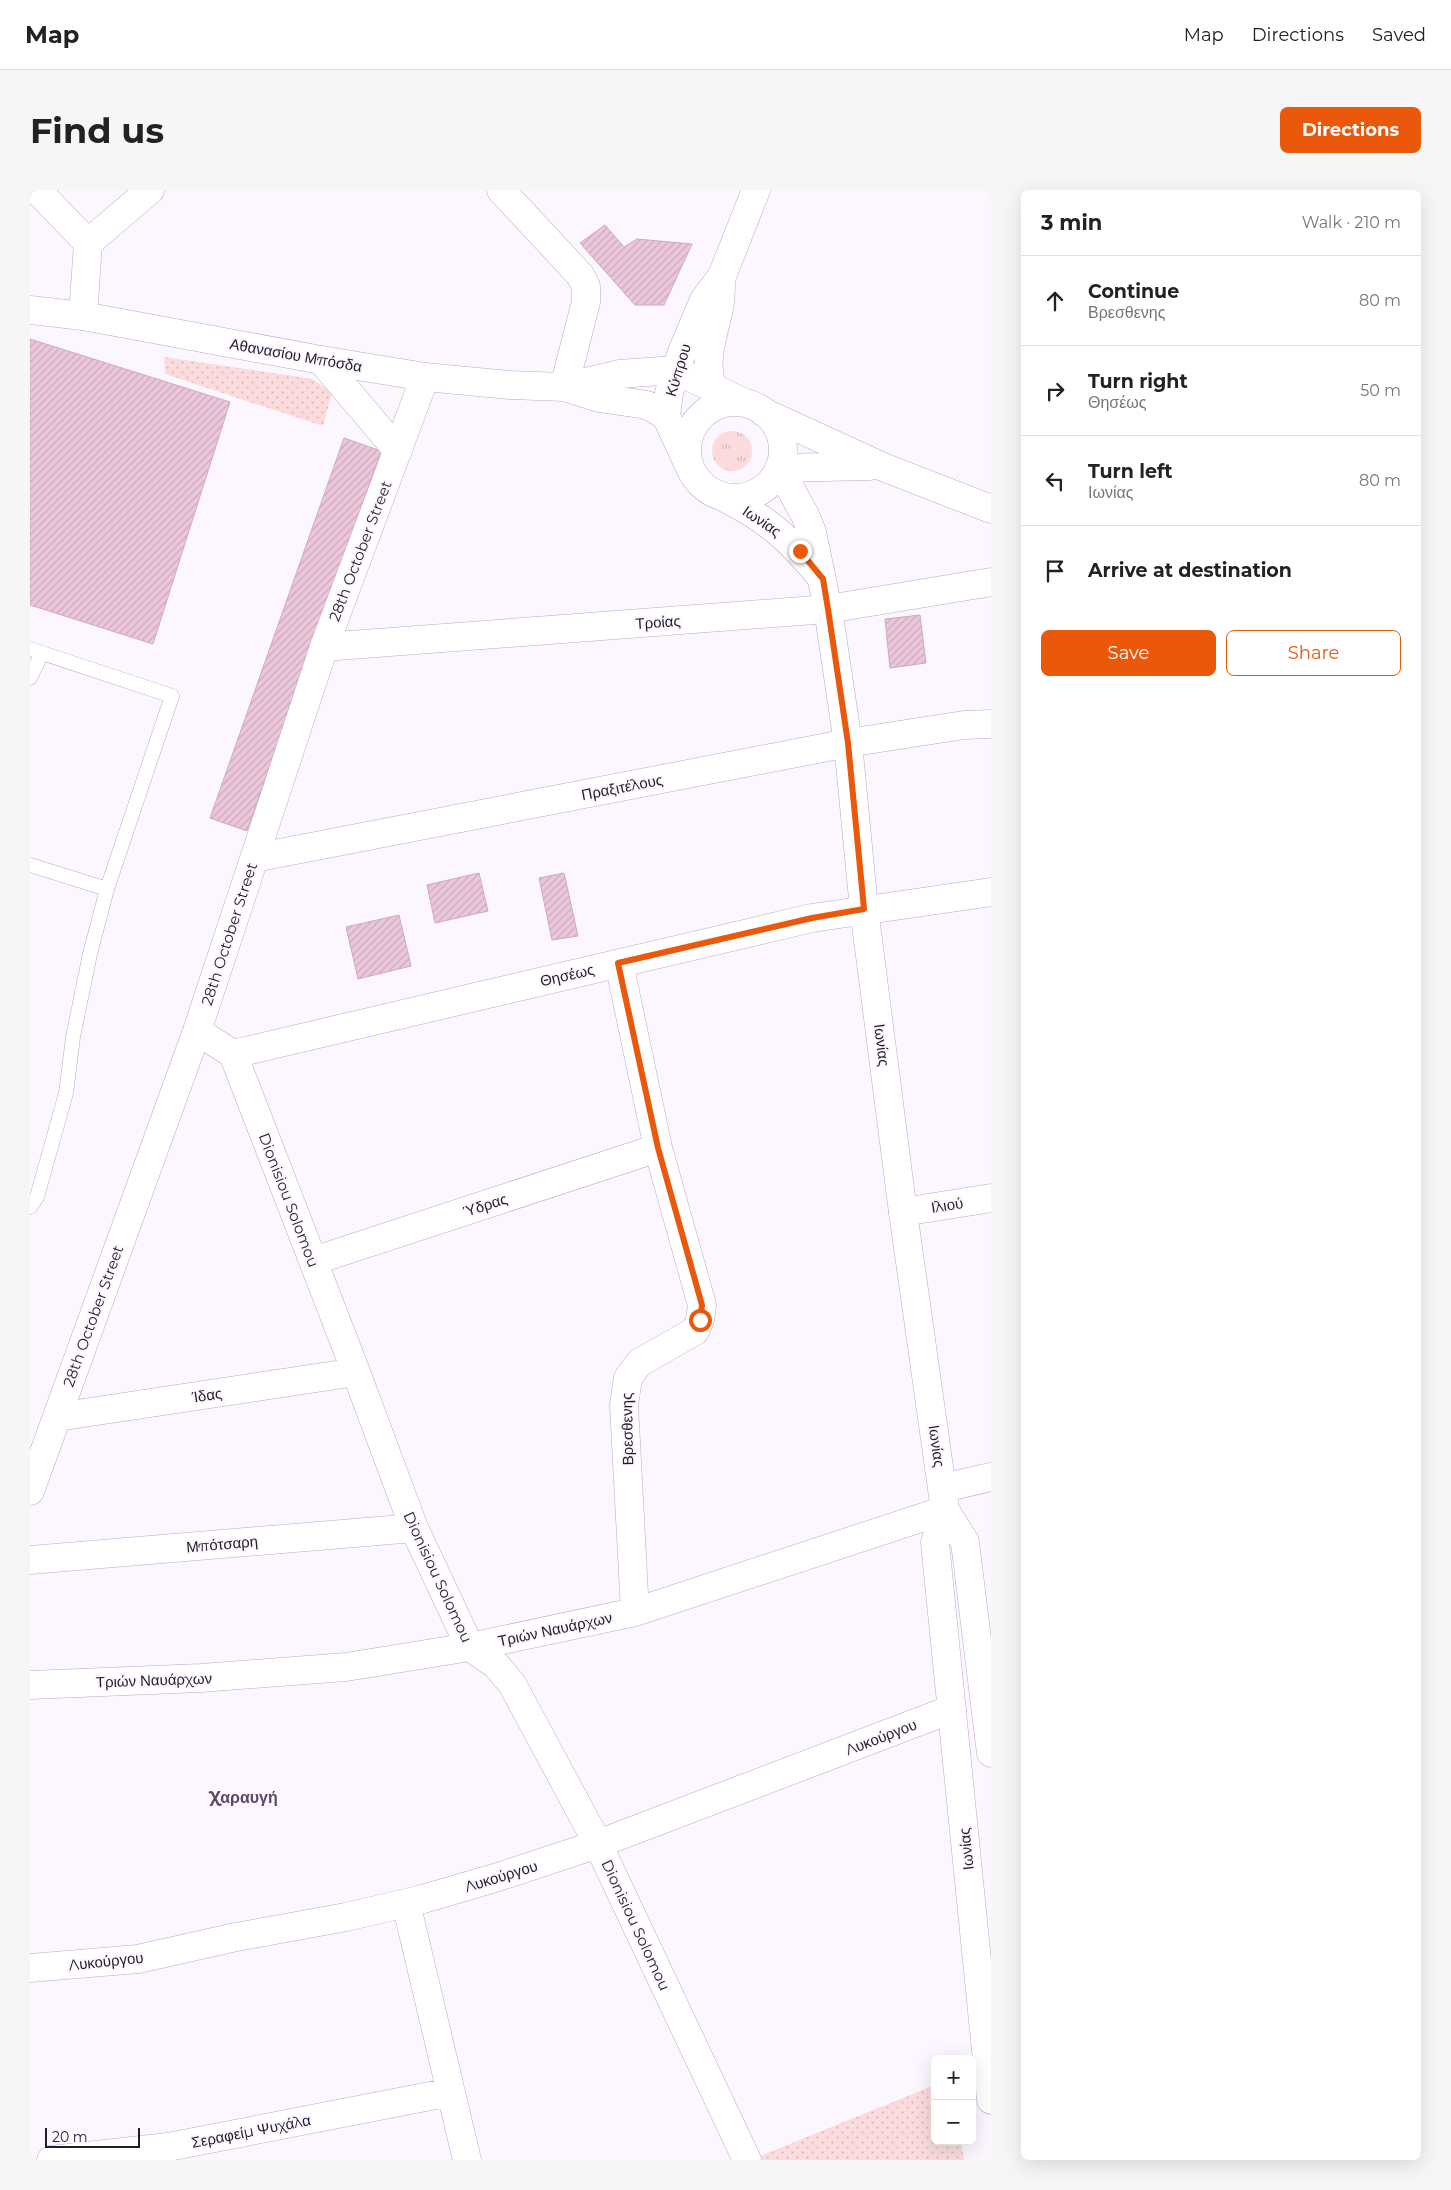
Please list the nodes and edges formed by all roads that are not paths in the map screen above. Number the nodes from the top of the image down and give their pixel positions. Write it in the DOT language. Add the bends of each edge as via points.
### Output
graph roads {
  1 [pos="37,190"];
  2 [pos="150,190"];
  3 [pos="501,190"];
  4 [pos="756,190"];
  5 [pos="88,243"];
  6 [pos="722,276"];
  7 [pos="30,310"];
  8 [pos="83,316"];
  9 [pos="321,360"];
  10 [pos="675,370"];
  11 [pos="425,377"];
  12 [pos="712,386"];
  13 [pos="564,387"];
  14 [pos="754,408"];
  15 [pos="666,416"];
  16 [pos="398,451"];
  17 [pos="883,467"];
  18 [pos="690,468"];
  19 [pos="779,468"];
  20 [pos="716,494"];
  21 [pos="991,509"];
  22 [pos="823,579"];
  23 [pos="991,582"];
  24 [pos="828,609"];
  25 [pos="324,646"];
  26 [pos="36,651"];
  27 [pos="30,678"];
  28 [pos="991,724"];
  29 [pos="848,743"];
  30 [pos="254,858"];
  31 [pos="30,865"];
  32 [pos="107,889"];
  33 [pos="991,892"];
  34 [pos="864,909"];
  35 [pos="618,963"];
  36 [pos="197,1031"];
  37 [pos="233,1054"];
  38 [pos="658,1148"];
  39 [pos="991,1198"];
  40 [pos="30,1207"];
  41 [pos="903,1212"];
  42 [pos="313,1261"];
  43 [pos="356,1372"];
  44 [pos="57,1417"];
  45 [pos="991,1478"];
  46 [pos="30,1491"];
  47 [pos="944,1499"];
  48 [pos="414,1528"];
  49 [pos="30,1560"];
  50 [pos="635,1612"];
  51 [pos="470,1647"];
  52 [pos="30,1684"];
  53 [pos="952,1709"];
  54 [pos="991,1752"];
  55 [pos="598,1844"];
  56 [pos="406,1903"];
  57 [pos="984,1962"];
  58 [pos="30,1968"];
  59 [pos="450,2092"];
  60 [pos="991,2100"];
  61 [pos="51,2160"];
  62 [pos="467,2160"];
  63 [pos="747,2160"];
  1 -- 5 [label="street"];
  2 -- 5 [label="street"];
  3 -- 13 [label="street" via="580,275 586,286 586,302"];
  4 -- 6 [label="street, Κύπρου"];
  5 -- 8 [label="street"];
  6 -- 10 [label="street, Κύπρου" via="704,300"];
  6 -- 12 [label="street, Κύπρου" via="720,306 708,362"];
  7 -- 8 [label="street, Αθανασίου Μπόσδα"];
  8 -- 9 [label="street, Αθανασίου Μπόσδα"];
  9 -- 11 [label="street, Αθανασίου Μπόσδα"];
  9 -- 16 [label="street"];
  10 -- 12 [label="street, Αθανασίου Μπόσδα"];
  10 -- 13 [label="street, Αθανασίου Μπόσδα" via="619,374"];
  10 -- 15 [label="street, Κύπρου"];
  11 -- 13 [label="street, Αθανασίου Μπόσδα"];
  11 -- 16 [label="street, 28th October Street"];
  12 -- 14 [label="street"];
  13 -- 15 [label="street, Αθανασίου Μπόσδα" via="599,398 647,405"];
  14 -- 17 [label="street"];
  14 -- 18 [label="street" via="736,402 719,405 698,420 687,443"];
  14 -- 19 [label="street" via="774,422 782,440"];
  15 -- 18 [label="street, Κύπρου"];
  16 -- 25 [label="street, 28th October Street"];
  17 -- 19 [label="street"];
  17 -- 21 [label="street"];
  18 -- 20 [label="street" via="700,483"];
  19 -- 20 [label="street" via="768,484 753,494 734,498"];
  19 -- 22 [label="street, Ιωνίας" via="812,532"];
  20 -- 22 [label="street, Ιωνίας" via="773,526"];
  22 -- 24 [label="street, Ιωνίας"];
  23 -- 24 [label="street, Τροίας"];
  24 -- 25 [label="street, Τροίας"];
  24 -- 29 [label="street, Ιωνίας"];
  25 -- 30 [label="street, 28th October Street"];
  26 -- 27 [label="lane"];
  26 -- 32 [label="lane" via="172,696"];
  28 -- 29 [label="street, Πραξιτέλους" via="964,725"];
  29 -- 30 [label="street, Πραξιτέλους"];
  29 -- 34 [label="street, Ιωνίας"];
  30 -- 36 [label="street, 28th October Street"];
  31 -- 32 [label="lane"];
  32 -- 40 [label="lane" via="73,1037 66,1093 37,1197"];
  33 -- 34 [label="street, Θησέως"];
  34 -- 35 [label="street, Θησέως"];
  34 -- 41 [label="street, Ιωνίας"];
  35 -- 37 [label="street, Θησέως"];
  35 -- 38 [label="street, Βρεσθενης"];
  36 -- 37 [label="street"];
  36 -- 44 [label="street, 28th October Street"];
  37 -- 42 [label="street, Dionisiou Solomou"];
  38 -- 42 [label="street, Ύδρας"];
  38 -- 50 [label="street, Βρεσθενης" via="702,1305 695,1331 639,1363 628,1378 624,1405"];
  39 -- 41 [label="street, Ιλιού"];
  41 -- 47 [label="street, Ιωνίας"];
  42 -- 43 [label="street, Dionisiou Solomou"];
  43 -- 44 [label="street, Ίδας"];
  43 -- 48 [label="street, Dionisiou Solomou"];
  44 -- 46 [label="street, 28th October Street"];
  45 -- 47 [label="street, Τριών Ναυάρχων"];
  47 -- 50 [label="street, Τριών Ναυάρχων"];
  47 -- 53 [label="street, Ιωνίας" via="935,1543"];
  47 -- 54 [label="street, Ιωνίας" via="965,1542"];
  48 -- 49 [label="street, Μπότσαρη"];
  48 -- 51 [label="street, Dionisiou Solomou"];
  50 -- 51 [label="street, Τριών Ναυάρχων"];
  51 -- 52 [label="street, Τριών Ναυάρχων" via="346,1667 202,1678"];
  51 -- 55 [label="street, Dionisiou Solomou" via="496,1665 512,1684"];
  53 -- 55 [label="street, Λυκούργου"];
  53 -- 57 [label="street, Ιωνίας"];
  55 -- 56 [label="street, Λυκούργου"];
  55 -- 63 [label="street, Dionisiou Solomou"];
  56 -- 58 [label="street, Λυκούργου" via="138,1959"];
  56 -- 59 [label="street"];
  57 -- 60 [label="street, Ιωνίας"];
  59 -- 61 [label="street, Σεραφείμ Ψυχάλα" via="168,2147"];
  59 -- 62 [label="street"];
}
